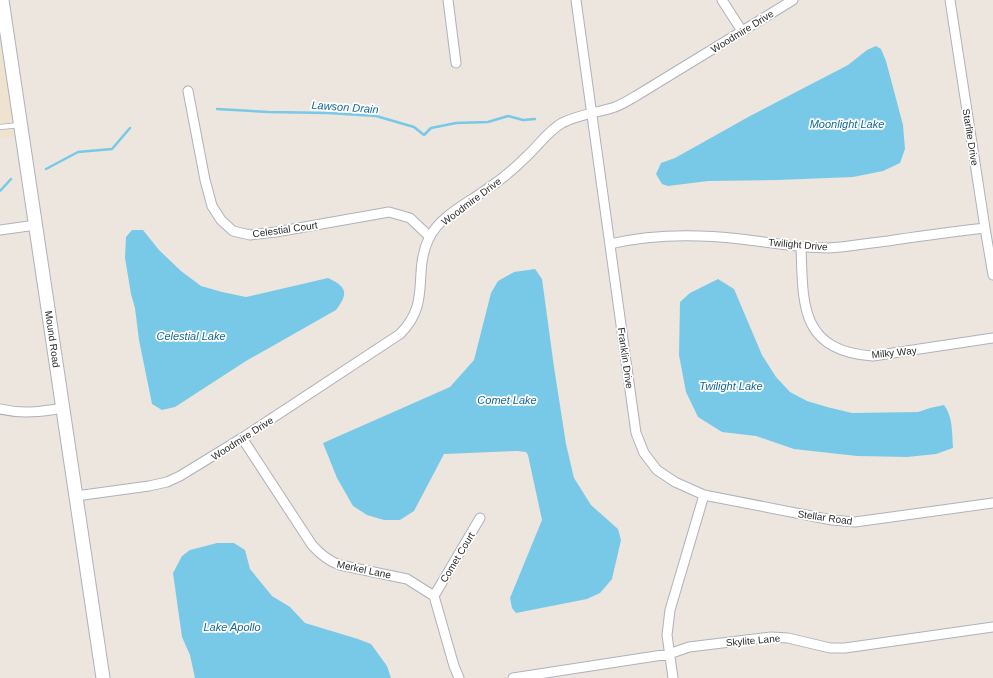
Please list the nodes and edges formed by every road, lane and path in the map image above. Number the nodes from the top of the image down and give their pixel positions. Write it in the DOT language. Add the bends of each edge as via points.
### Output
graph roads {
  1 [pos="448,0"];
  2 [pos="576,0"];
  3 [pos="722,0"];
  4 [pos="793,0"];
  5 [pos="950,0"];
  6 [pos="2,7"];
  7 [pos="742,32"];
  8 [pos="456,63"];
  9 [pos="188,91"];
  10 [pos="592,112"];
  11 [pos="21,125"];
  12 [pos="0,127"];
  13 [pos="36,225"];
  14 [pos="984,228"];
  15 [pos="0,230"];
  16 [pos="430,236"];
  17 [pos="610,244"];
  18 [pos="802,246"];
  19 [pos="993,275"];
  20 [pos="993,338"];
  21 [pos="63,408"];
  22 [pos="0,409"];
  23 [pos="242,438"];
  24 [pos="704,495"];
  25 [pos="76,496"];
  26 [pos="993,503"];
  27 [pos="480,518"];
  28 [pos="434,596"];
  29 [pos="993,627"];
  30 [pos="669,654"];
  31 [pos="103,678"];
  32 [pos="459,678"];
  33 [pos="513,678"];
  34 [pos="673,678"];
  1 -- 8 [label="street"];
  2 -- 10 [label="street, Franklin Drive"];
  3 -- 7 [label="street"];
  4 -- 7 [label="street, Woodmire Drive"];
  5 -- 14 [label="street, Starlite Drive"];
  6 -- 11 [label="street, Mound Road"];
  7 -- 10 [label="street, Woodmire Drive" via="614,108"];
  9 -- 16 [label="street, Celestial Court" via="212,206 221,220 233,231 250,235 389,212 410,218"];
  10 -- 16 [label="street, Woodmire Drive" via="549,132 528,156 450,215"];
  10 -- 17 [label="street, Franklin Drive"];
  11 -- 12 [label="lane"];
  11 -- 13 [label="street, Mound Road"];
  13 -- 15 [label="street"];
  13 -- 21 [label="street, Mound Road"];
  14 -- 18 [label="street, Twilight Drive" via="850,246"];
  14 -- 19 [label="street, Starlite Drive"];
  16 -- 23 [label="street, Woodmire Drive" via="421,266 420,299 413,318 400,334"];
  17 -- 18 [label="street, Twilight Drive" via="634,238 699,235"];
  17 -- 24 [label="street, Franklin Drive" via="636,433 644,453 657,470"];
  18 -- 20 [label="street, Milky Way" via="803,298 806,312 817,333 839,349 873,356"];
  21 -- 22 [label="street" via="26,413"];
  21 -- 25 [label="street, Mound Road"];
  23 -- 25 [label="street, Woodmire Drive" via="185,474 167,482"];
  23 -- 28 [label="street, Merkel Lane" via="319,553 333,563 407,579"];
  24 -- 26 [label="street, Stellar Road" via="832,520 855,522"];
  24 -- 30 [label="street" via="670,610 667,635"];
  25 -- 31 [label="street, Mound Road"];
  27 -- 28 [label="street, Comet Court"];
  28 -- 32 [label="street"];
  29 -- 30 [label="street, Skylite Lane" via="866,646 830,648 788,638 758,638 689,647"];
  30 -- 33 [label="street, Skylite Lane"];
  30 -- 34 [label="street"];
}
